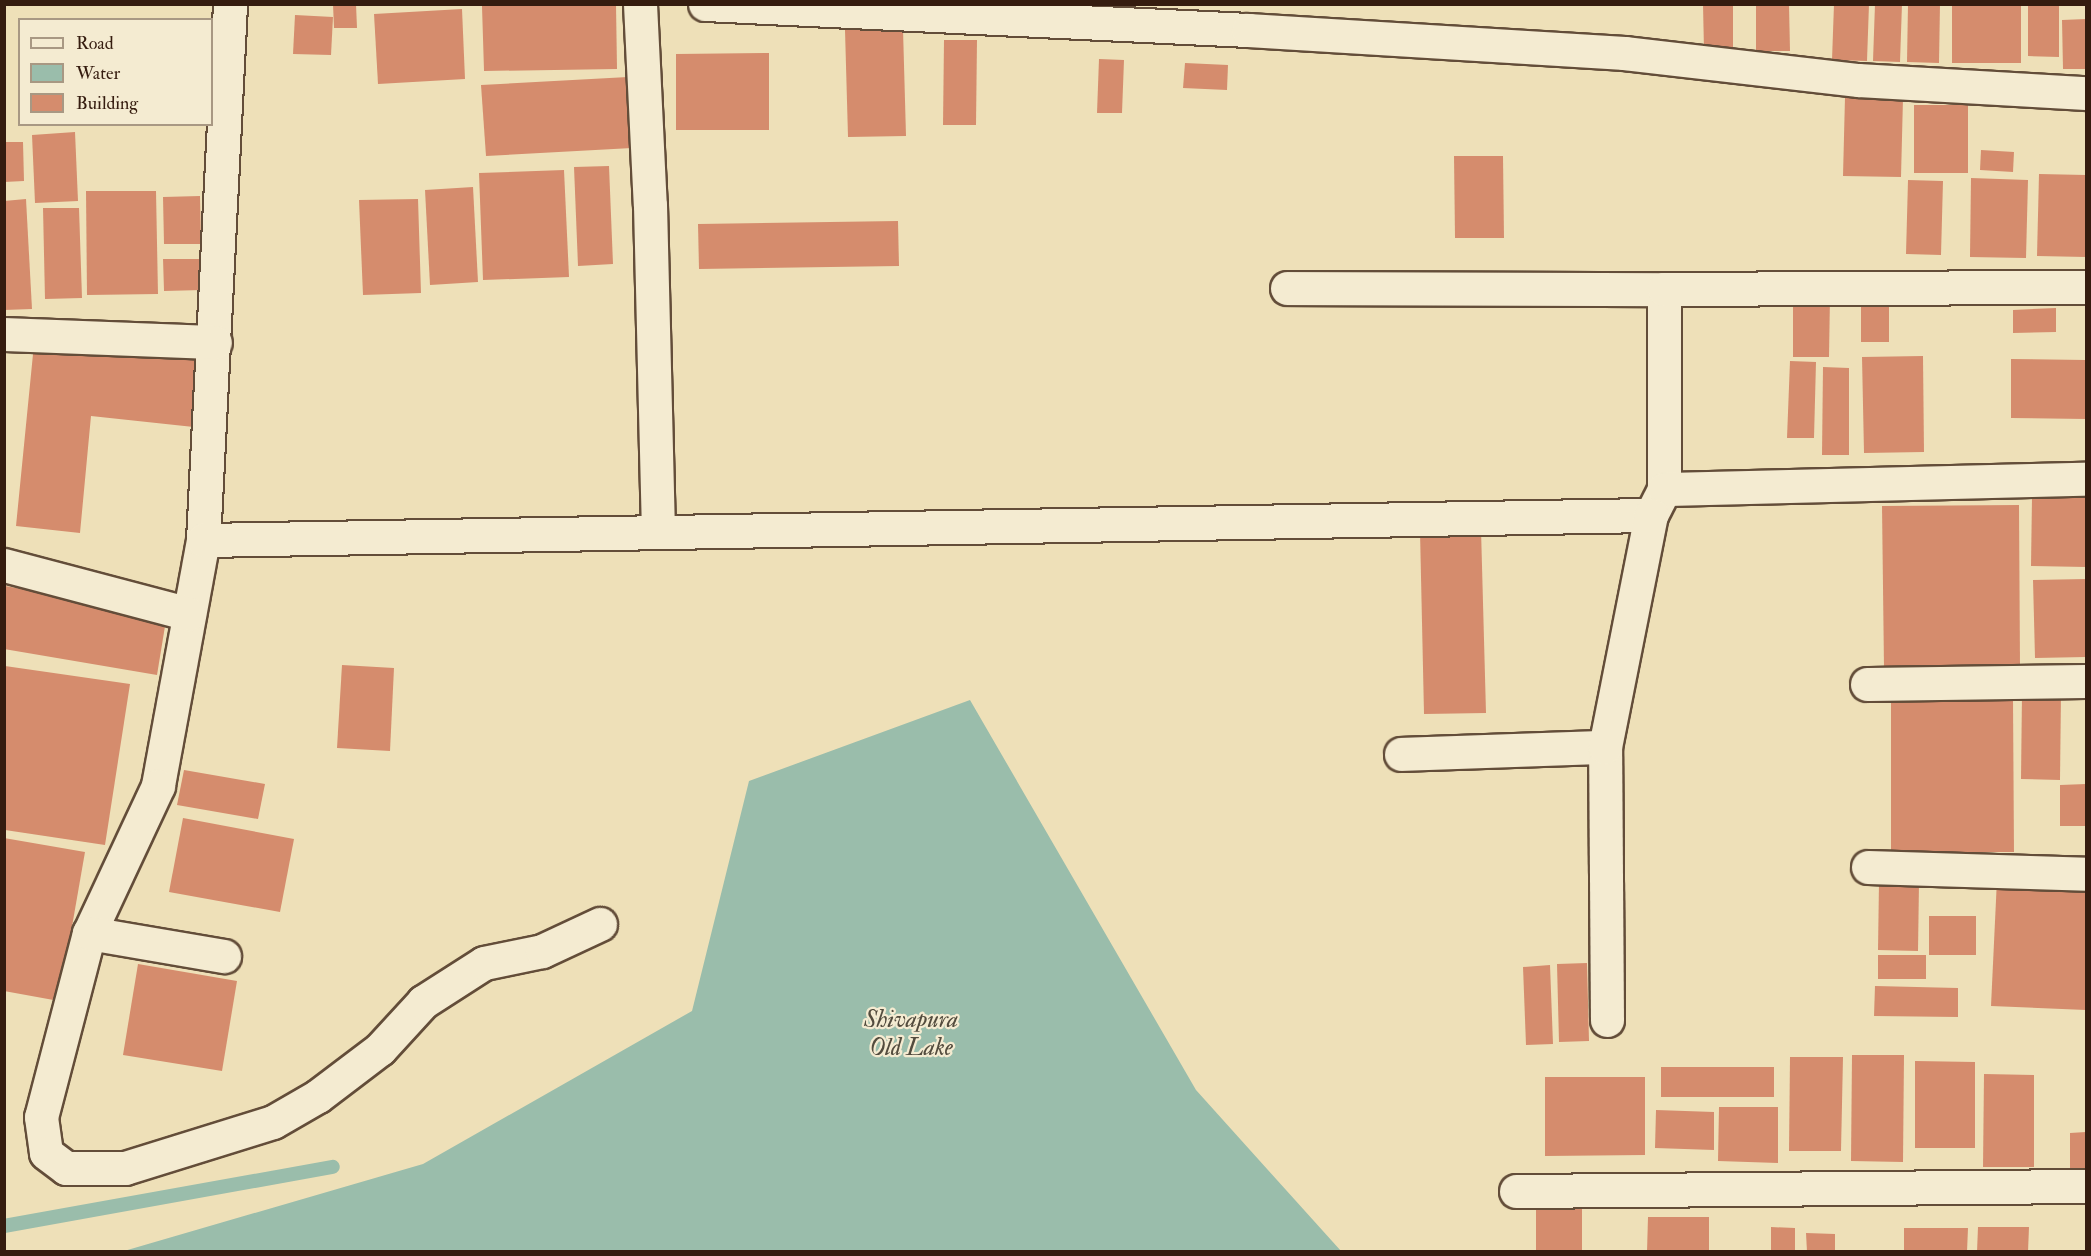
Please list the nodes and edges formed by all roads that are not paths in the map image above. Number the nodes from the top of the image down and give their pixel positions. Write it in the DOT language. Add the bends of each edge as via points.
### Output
graph roads {
  1 [pos="230,4"];
  2 [pos="640,4"];
  3 [pos="705,4"];
  4 [pos="2086,93"];
  5 [pos="2086,287"];
  6 [pos="1287,288"];
  7 [pos="1664,289"];
  8 [pos="4,334"];
  9 [pos="215,342"];
  10 [pos="2086,479"];
  11 [pos="1657,502"];
  12 [pos="658,532"];
  13 [pos="203,540"];
  14 [pos="4,565"];
  15 [pos="189,614"];
  16 [pos="2086,681"];
  17 [pos="1867,684"];
  18 [pos="1605,747"];
  19 [pos="1401,754"];
  20 [pos="1869,867"];
  21 [pos="2086,874"];
  22 [pos="600,924"];
  23 [pos="89,933"];
  24 [pos="224,956"];
  25 [pos="1607,1020"];
  26 [pos="2086,1186"];
  27 [pos="1516,1191"];
  1 -- 9 [label="street"];
  2 -- 12 [label="street" via="650,205"];
  3 -- 4 [label="street" via="1624,52 1858,80"];
  5 -- 7 [label="street"];
  6 -- 7 [label="street"];
  7 -- 11 [label="street"];
  8 -- 9 [label="street"];
  9 -- 13 [label="street"];
  10 -- 11 [label="street"];
  11 -- 12 [label="street"];
  11 -- 18 [label="street"];
  12 -- 13 [label="street"];
  13 -- 15 [label="street"];
  14 -- 15 [label="street"];
  15 -- 23 [label="street" via="158,786"];
  16 -- 17 [label="street"];
  18 -- 19 [label="street"];
  18 -- 25 [label="street"];
  20 -- 21 [label="street"];
  22 -- 23 [label="street" via="542,951 484,963 423,1002 380,1049 318,1096 273,1122 125,1168 66,1167 46,1153 41,1118"];
  23 -- 24 [label="street"];
  26 -- 27 [label="street"];
}
